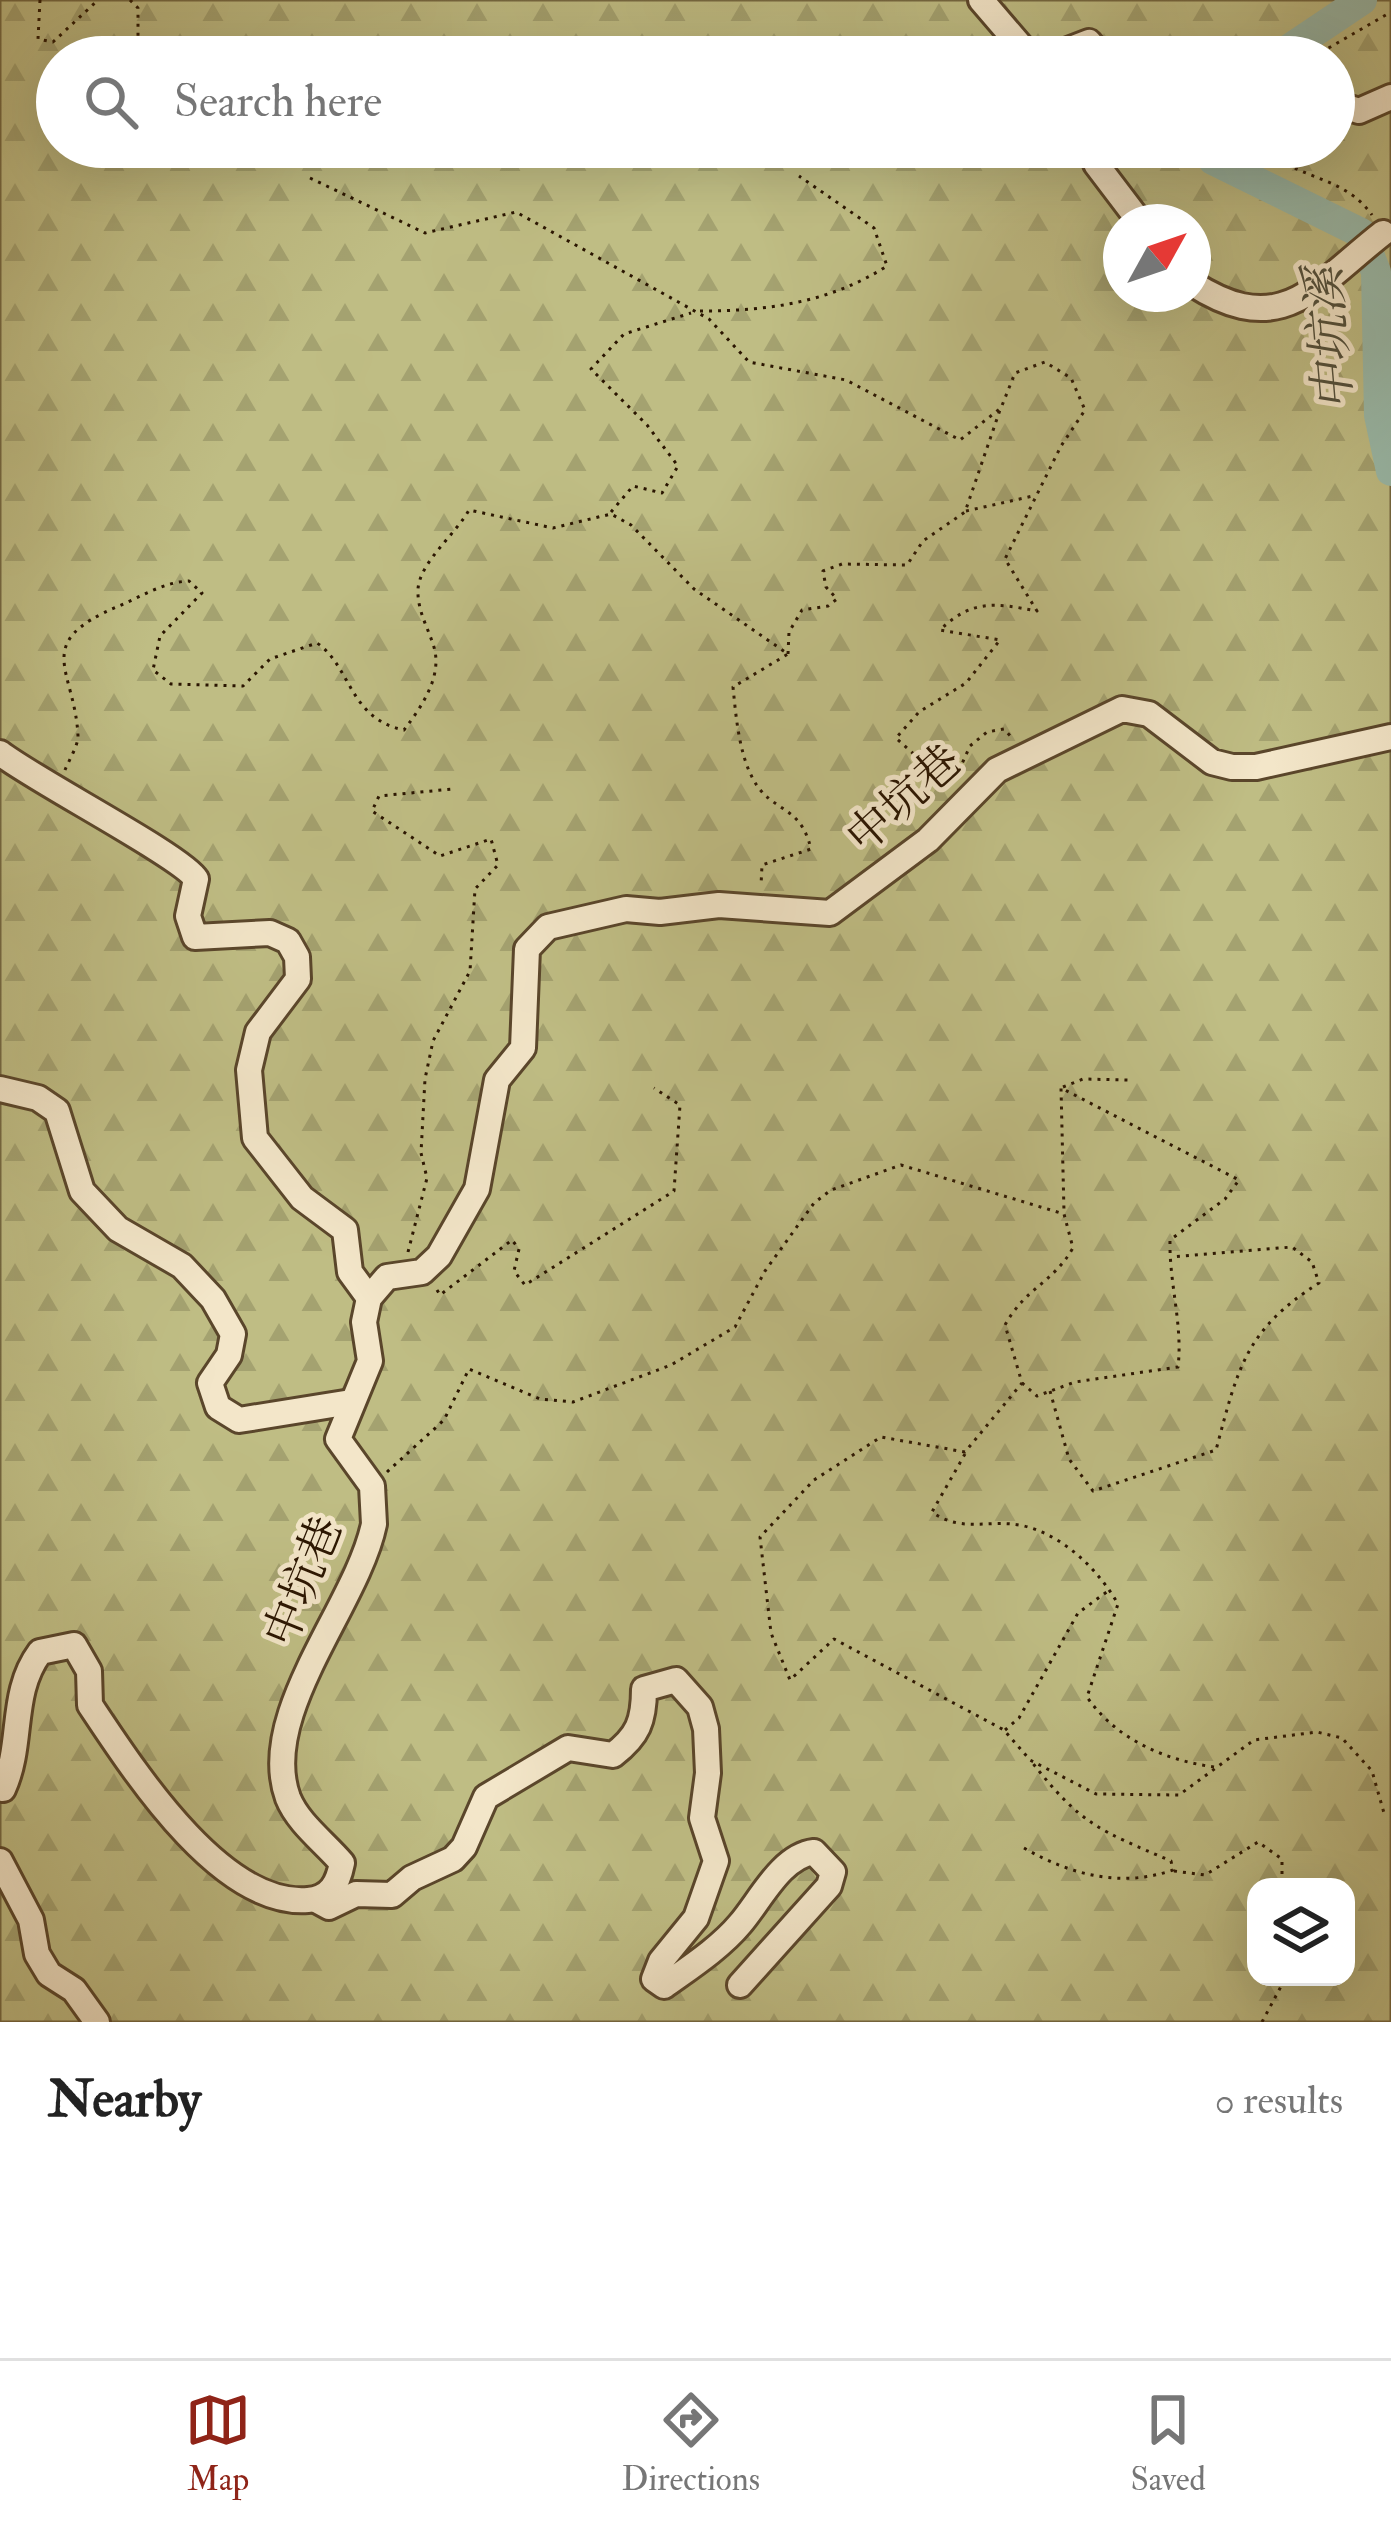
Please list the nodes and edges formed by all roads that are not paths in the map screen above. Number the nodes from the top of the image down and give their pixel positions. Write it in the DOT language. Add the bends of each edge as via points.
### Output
graph roads {
  1 [pos="981,0"];
  2 [pos="1012,36"];
  3 [pos="1391,97"];
  4 [pos="1355,110"];
  5 [pos="1099,168"];
  6 [pos="1126,204"];
  7 [pos="1382,234"];
  8 [pos="1211,296"];
  9 [pos="1391,737"];
  10 [pos="0,753"];
  11 [pos="0,1089"];
  12 [pos="369,1298"];
  13 [pos="351,1402"];
  14 [pos="1,1786"];
  15 [pos="0,1861"];
  16 [pos="316,1900"];
  17 [pos="740,1985"];
  18 [pos="97,2022"];
  1 -- 2 [label="street"];
  3 -- 4 [label="street"];
  5 -- 6 [label="street"];
  7 -- 8 [label="street" via="1292,305 1255,310"];
  9 -- 12 [label="street, 中坑巷" via="1232,766 1212,761 1149,714 1121,709 998,770 914,851 830,913 626,909 548,927 527,949 523,1048 496,1080 477,1189 440,1256 422,1272 387,1277"];
  10 -- 12 [label="street" via="188,865 196,879 188,916 195,937 270,933 288,941 298,979 258,1032 250,1070 255,1138 302,1198 345,1230 350,1272"];
  11 -- 13 [label="street" via="57,1111 82,1191 118,1229 182,1267 213,1299 233,1334 211,1383 218,1407 238,1420"];
  12 -- 13 [label="street, 中坑巷" via="370,1361"];
  13 -- 16 [label="street, 中坑巷" via="338,1439 372,1486 370,1542 283,1743 287,1795 341,1863 334,1887"];
  14 -- 16 [label="street" via="16,1759 26,1672 40,1652 74,1646 89,1671 90,1705 223,1870 280,1900"];
  15 -- 18 [label="street" via="49,1974 74,1990"];
  16 -- 17 [label="street" via="329,1907 356,1894 392,1895 434,1872 464,1847 486,1797 568,1748 613,1755 634,1739 644,1689 676,1680 700,1707 706,1729 702,1818 716,1861 696,1918 654,1979 664,1986 739,1926 801,1853 814,1852 832,1873 830,1886"];
}
